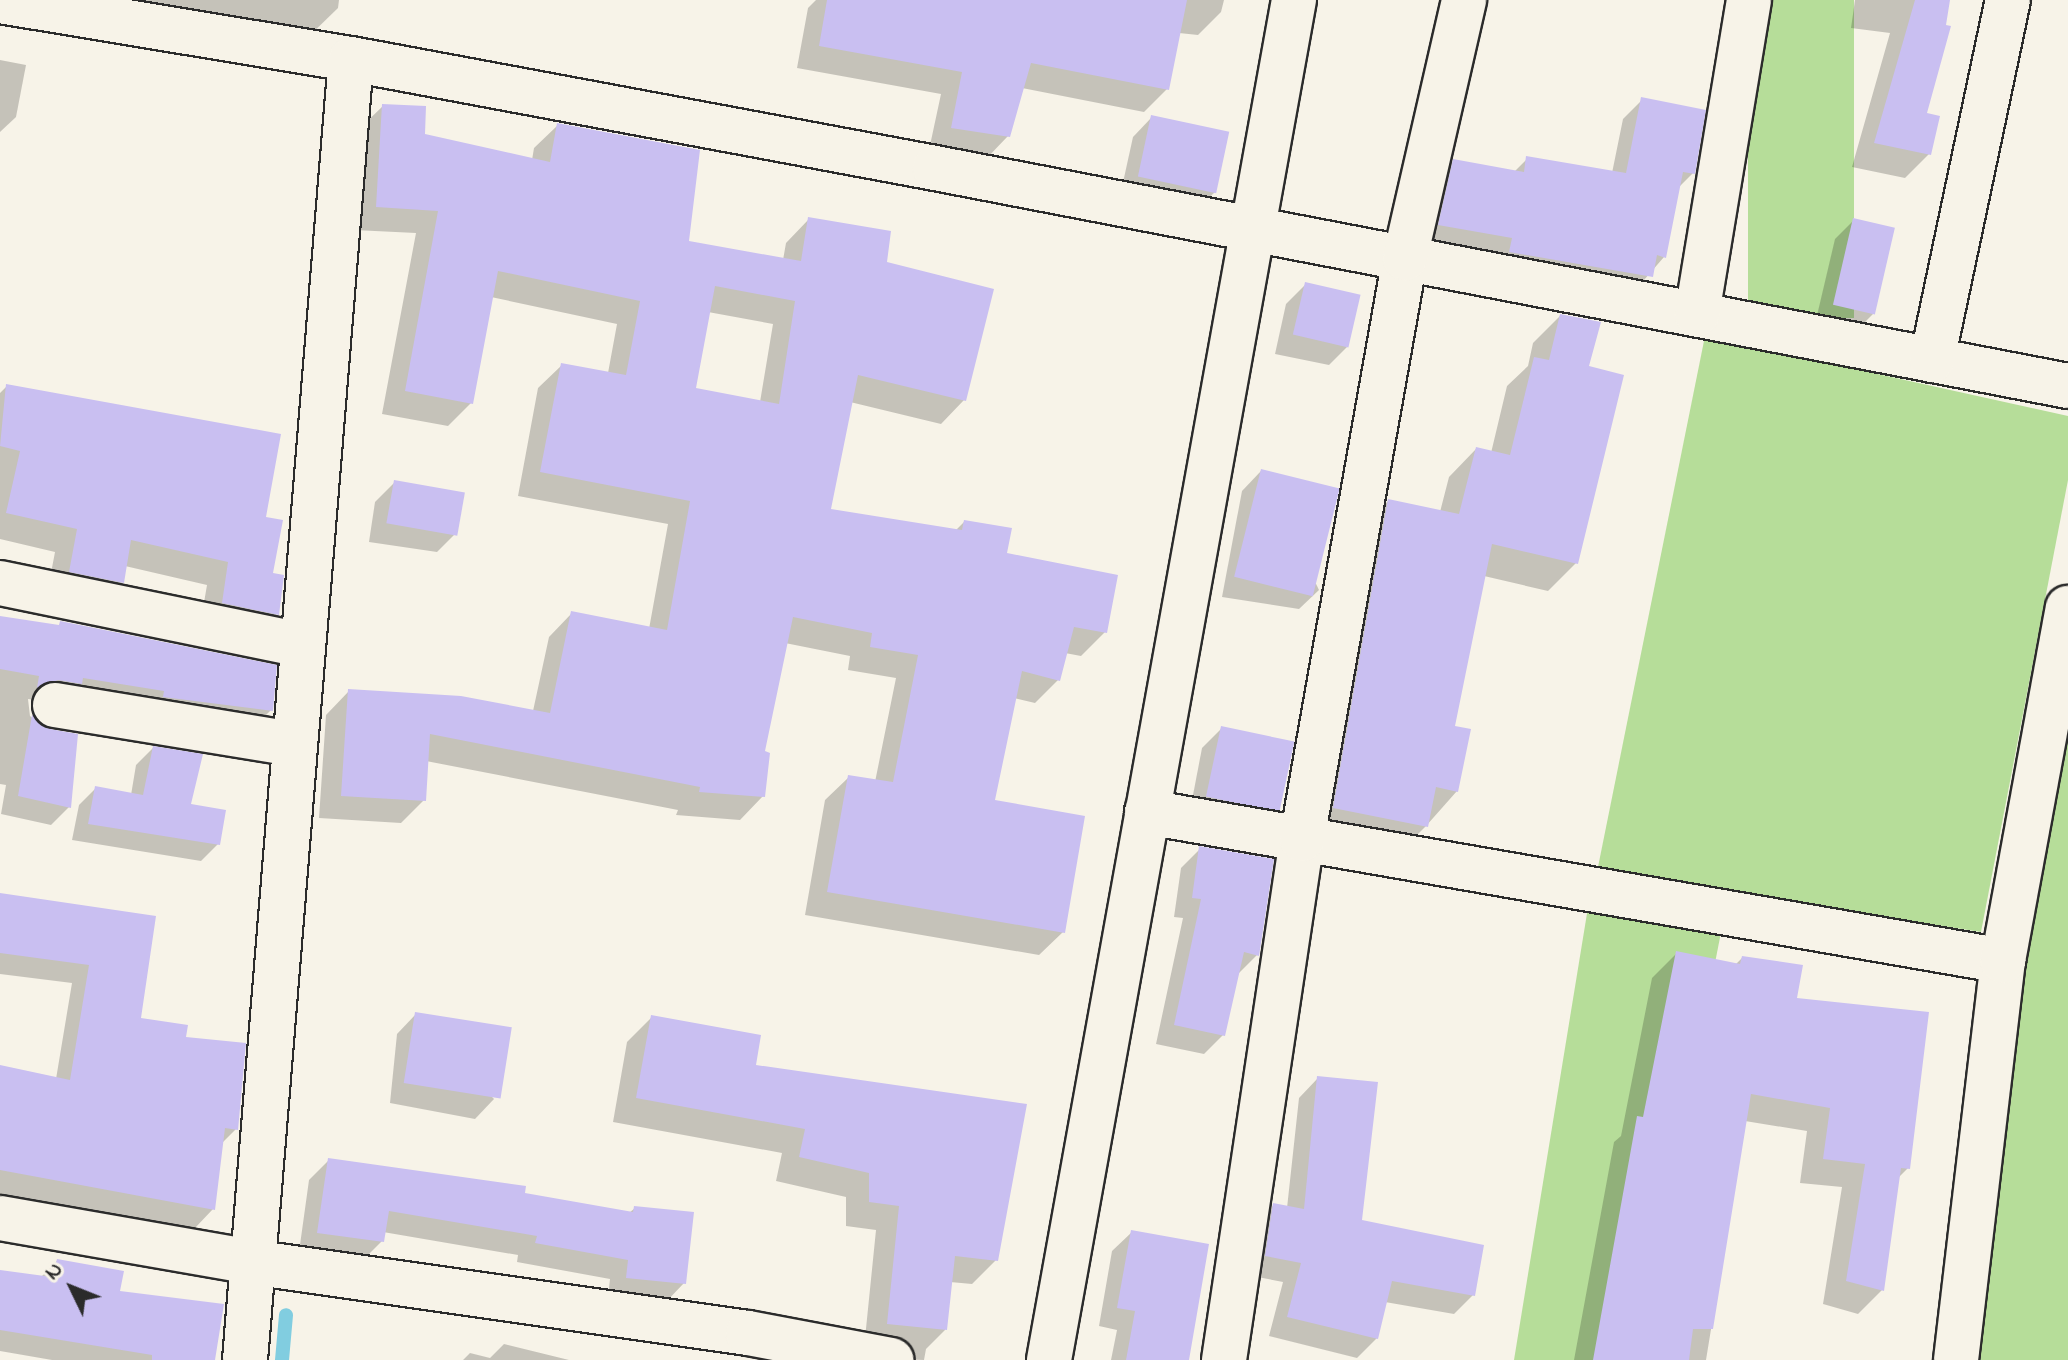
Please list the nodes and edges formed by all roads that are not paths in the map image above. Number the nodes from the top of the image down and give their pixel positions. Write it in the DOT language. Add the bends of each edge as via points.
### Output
graph roads {
  1 [pos="1294,0"];
  2 [pos="1464,0"];
  3 [pos="1749,0"];
  4 [pos="2008,0"];
  5 [pos="0,1"];
  6 [pos="351,59"];
  7 [pos="1256,229"];
  8 [pos="1405,258"];
  9 [pos="1697,314"];
  10 [pos="1932,360"];
  11 [pos="2068,386"];
  12 [pos="0,583"];
  13 [pos="2068,608"];
  14 [pos="302,645"];
  15 [pos="55,705"];
  16 [pos="294,744"];
  17 [pos="1147,812"];
  18 [pos="1302,839"];
  19 [pos="2003,961"];
  20 [pos="0,1218"];
  21 [pos="251,1262"];
  22 [pos="245,1360"];
  23 [pos="891,1360"];
  24 [pos="1049,1360"];
  25 [pos="1224,1360"];
  26 [pos="1956,1360"];
  1 -- 7 [label="street"];
  2 -- 8 [label="street"];
  3 -- 9 [label="street"];
  4 -- 10 [label="street"];
  5 -- 6 [label="street"];
  6 -- 7 [label="street"];
  6 -- 14 [label="street"];
  7 -- 8 [label="street"];
  7 -- 17 [label="street"];
  8 -- 9 [label="street"];
  8 -- 18 [label="street"];
  9 -- 10 [label="street"];
  10 -- 11 [label="street"];
  12 -- 14 [label="street"];
  13 -- 19 [label="street"];
  14 -- 16 [label="street"];
  15 -- 16 [label="street"];
  16 -- 21 [label="street"];
  17 -- 18 [label="street"];
  17 -- 24 [label="street"];
  18 -- 19 [label="street"];
  18 -- 25 [label="street"];
  19 -- 26 [label="street"];
  20 -- 21 [label="street"];
  21 -- 22 [label="street"];
  21 -- 23 [label="street" via="748,1333"];
}
